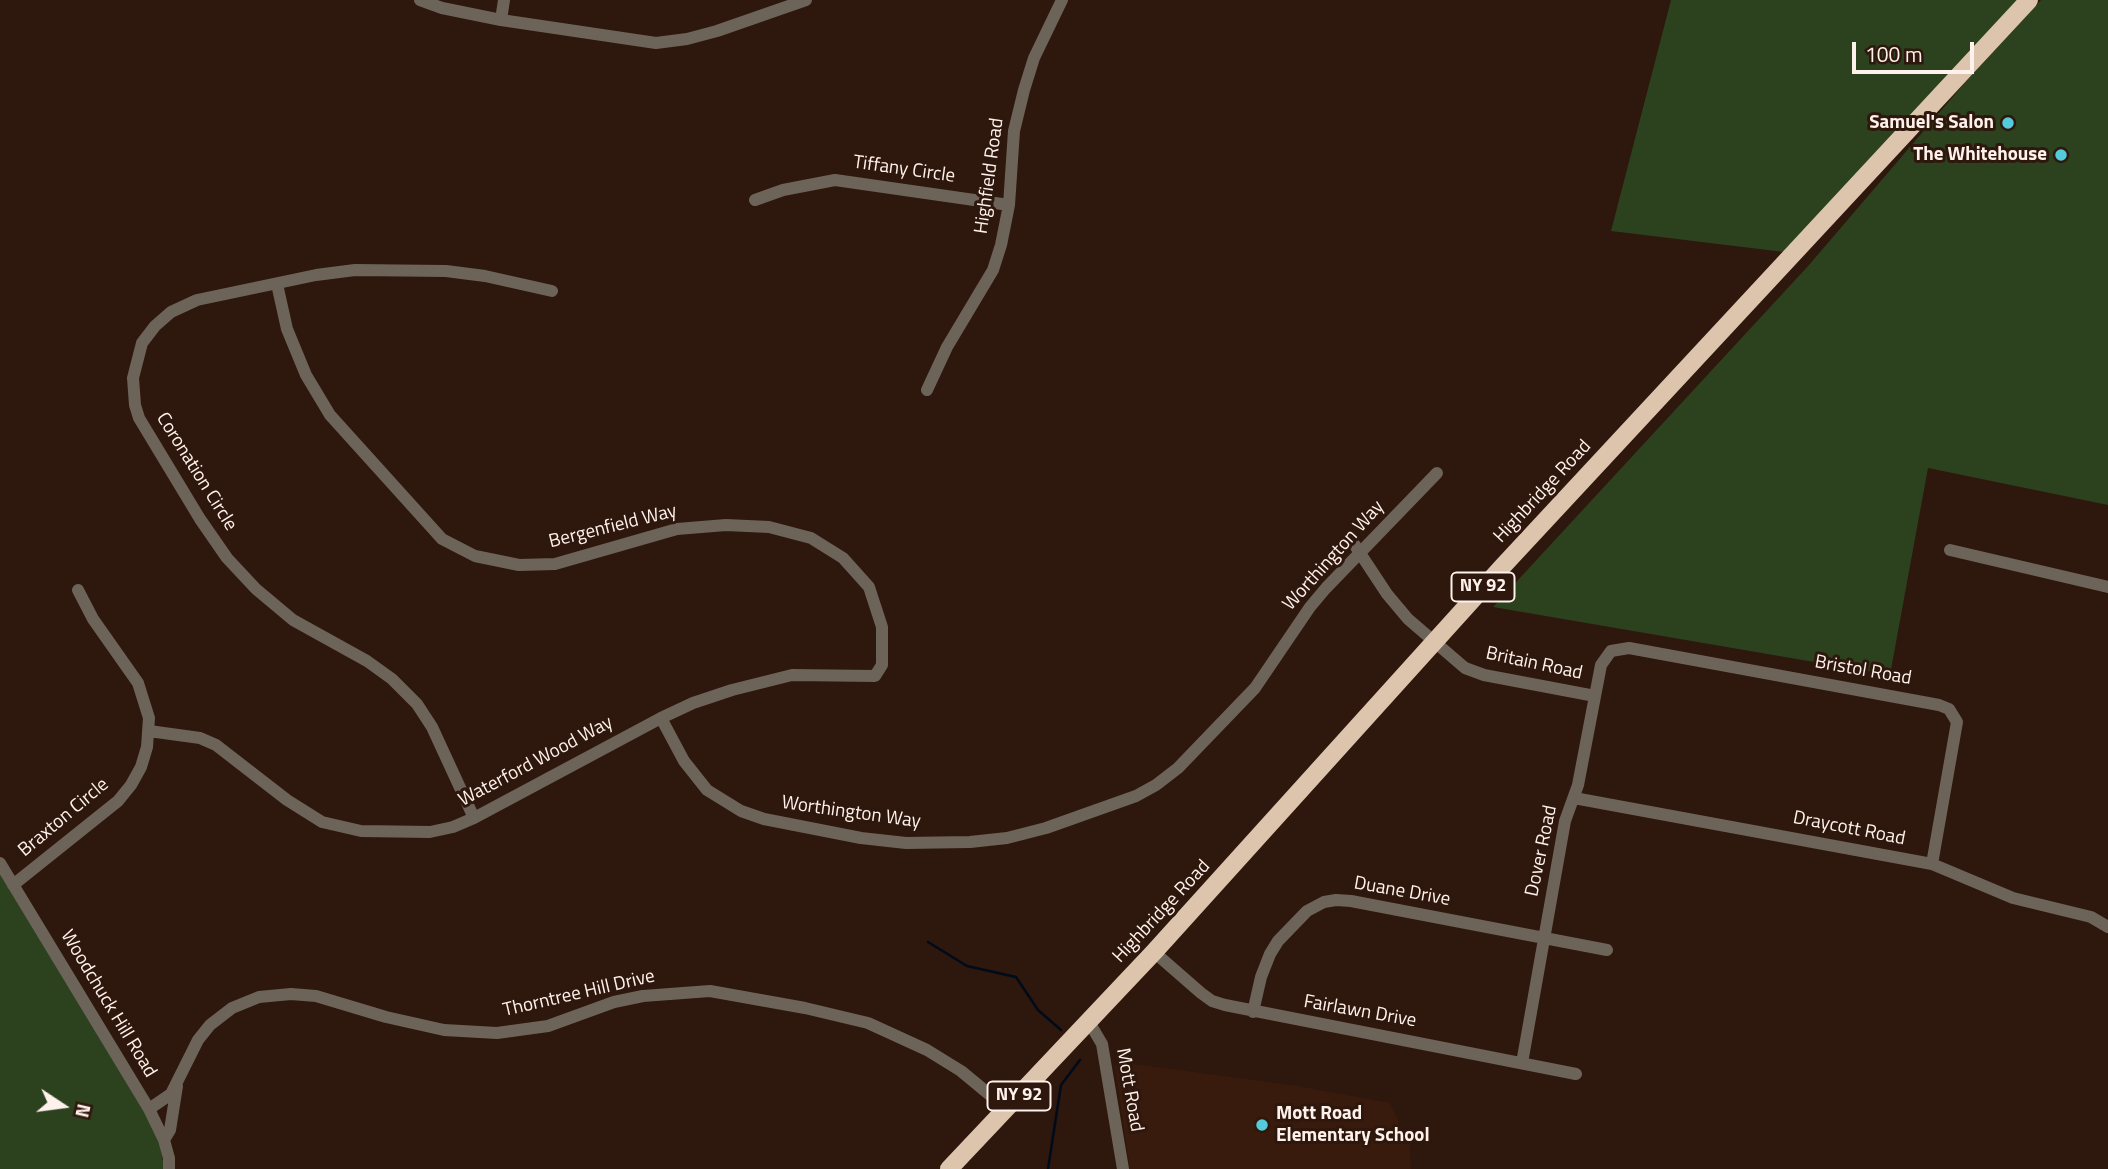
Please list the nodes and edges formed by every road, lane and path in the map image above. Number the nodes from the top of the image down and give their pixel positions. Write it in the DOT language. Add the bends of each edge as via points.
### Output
graph roads {
  1 [pos="420,0"];
  2 [pos="504,0"];
  3 [pos="806,0"];
  4 [pos="1062,0"];
  5 [pos="2029,0"];
  6 [pos="501,20"];
  7 [pos="755,200"];
  8 [pos="1009,205"];
  9 [pos="277,284"];
  10 [pos="552,291"];
  11 [pos="927,390"];
  12 [pos="1437,473"];
  13 [pos="1357,549"];
  14 [pos="1950,550"];
  15 [pos="2108,587"];
  16 [pos="78,590"];
  17 [pos="1434,642"];
  18 [pos="1611,651"];
  19 [pos="875,676"];
  20 [pos="1595,696"];
  21 [pos="661,718"];
  22 [pos="149,731"];
  23 [pos="1574,798"];
  24 [pos="474,818"];
  25 [pos="0,863"];
  26 [pos="1932,864"];
  27 [pos="13,885"];
  28 [pos="2108,927"];
  29 [pos="1544,938"];
  30 [pos="1608,950"];
  31 [pos="1154,952"];
  32 [pos="1253,1012"];
  33 [pos="1089,1021"];
  34 [pos="1522,1063"];
  35 [pos="1576,1074"];
  36 [pos="178,1082"];
  37 [pos="149,1109"];
  38 [pos="1007,1109"];
  39 [pos="164,1140"];
  40 [pos="169,1169"];
  41 [pos="949,1169"];
  42 [pos="1123,1169"];
  1 -- 6 [label="street"];
  2 -- 6 [label="street"];
  3 -- 6 [label="street" via="717,32 656,43"];
  4 -- 8 [label="street, Highfield Road" via="1024,90 1014,131"];
  5 -- 17 [label="highway, Highbridge Road / NY 92"];
  7 -- 8 [label="street, Tiffany Circle" via="835,180"];
  8 -- 11 [label="street, Highfield Road" via="991,274"];
  9 -- 10 [label="street, Coronation Circle" via="355,270 401,269 485,276"];
  9 -- 19 [label="street, Bergenfield Way" via="287,329 306,375 330,415 442,539 475,556 519,565 555,564 677,529 769,527 811,538 844,558 869,587 882,627 882,665"];
  9 -- 24 [label="street, Coronation Circle" via="197,300 161,319 138,352 133,378 139,418 200,519 256,589 293,620 367,661 416,704 432,727"];
  12 -- 13 [label="street, Worthington Way"];
  13 -- 17 [label="street" via="1401,611"];
  13 -- 21 [label="street, Worthington Way" via="1310,607 1255,688 1178,768 1156,785 1112,806 1007,838 906,843 764,819 706,790"];
  14 -- 15 [label="street"];
  16 -- 22 [label="street, Braxton Circle" via="138,683"];
  17 -- 20 [label="street, Britain Road" via="1465,668 1484,675"];
  17 -- 31 [label="highway, Highbridge Road / NY 92"];
  18 -- 20 [label="street, Dover Road" via="1601,665"];
  18 -- 26 [label="street, Bristol Road" via="1629,648 1949,709 1957,722"];
  19 -- 21 [label="street, Waterford Wood Way" via="792,675 732,690"];
  20 -- 23 [label="street, Dover Road"];
  21 -- 24 [label="street, Waterford Wood Way"];
  22 -- 24 [label="street, Waterford Wood Way" via="200,738 216,745 297,808 334,826 430,832"];
  22 -- 27 [label="street, Braxton Circle" via="141,767 118,801"];
  23 -- 26 [label="street, Draycott Road"];
  23 -- 29 [label="street, Dover Road" via="1565,821"];
  25 -- 27 [label="street, Woodchuck Hill Road"];
  26 -- 28 [label="street, Draycott Road" via="2013,898 2091,917"];
  27 -- 37 [label="street, Woodchuck Hill Road"];
  29 -- 30 [label="street, Duane Drive"];
  29 -- 32 [label="street, Duane Drive" via="1351,901 1324,902 1296,920 1270,954"];
  29 -- 34 [label="street, Dover Road"];
  31 -- 32 [label="street, Fairlawn Drive" via="1212,1001"];
  31 -- 33 [label="highway, Highbridge Road / NY 92"];
  32 -- 34 [label="street, Fairlawn Drive"];
  33 -- 38 [label="highway, Highbridge Road / NY 92"];
  33 -- 42 [label="street, Mott Road" via="1102,1044"];
  34 -- 35 [label="street, Fairlawn Drive"];
  36 -- 37 [label="street, Thorntree Hill Drive" via="165,1099"];
  36 -- 38 [label="street, Thorntree Hill Drive" via="210,1025 232,1008 259,997 316,996 443,1030 497,1033 548,1026 643,996 710,991 868,1023 961,1071"];
  36 -- 39 [label="street, Thorntree Hill Drive"];
  37 -- 39 [label="street, Woodchuck Hill Road"];
  38 -- 41 [label="highway, Highbridge Road / NY 92"];
  39 -- 40 [label="street, Woodchuck Hill Road"];
}
